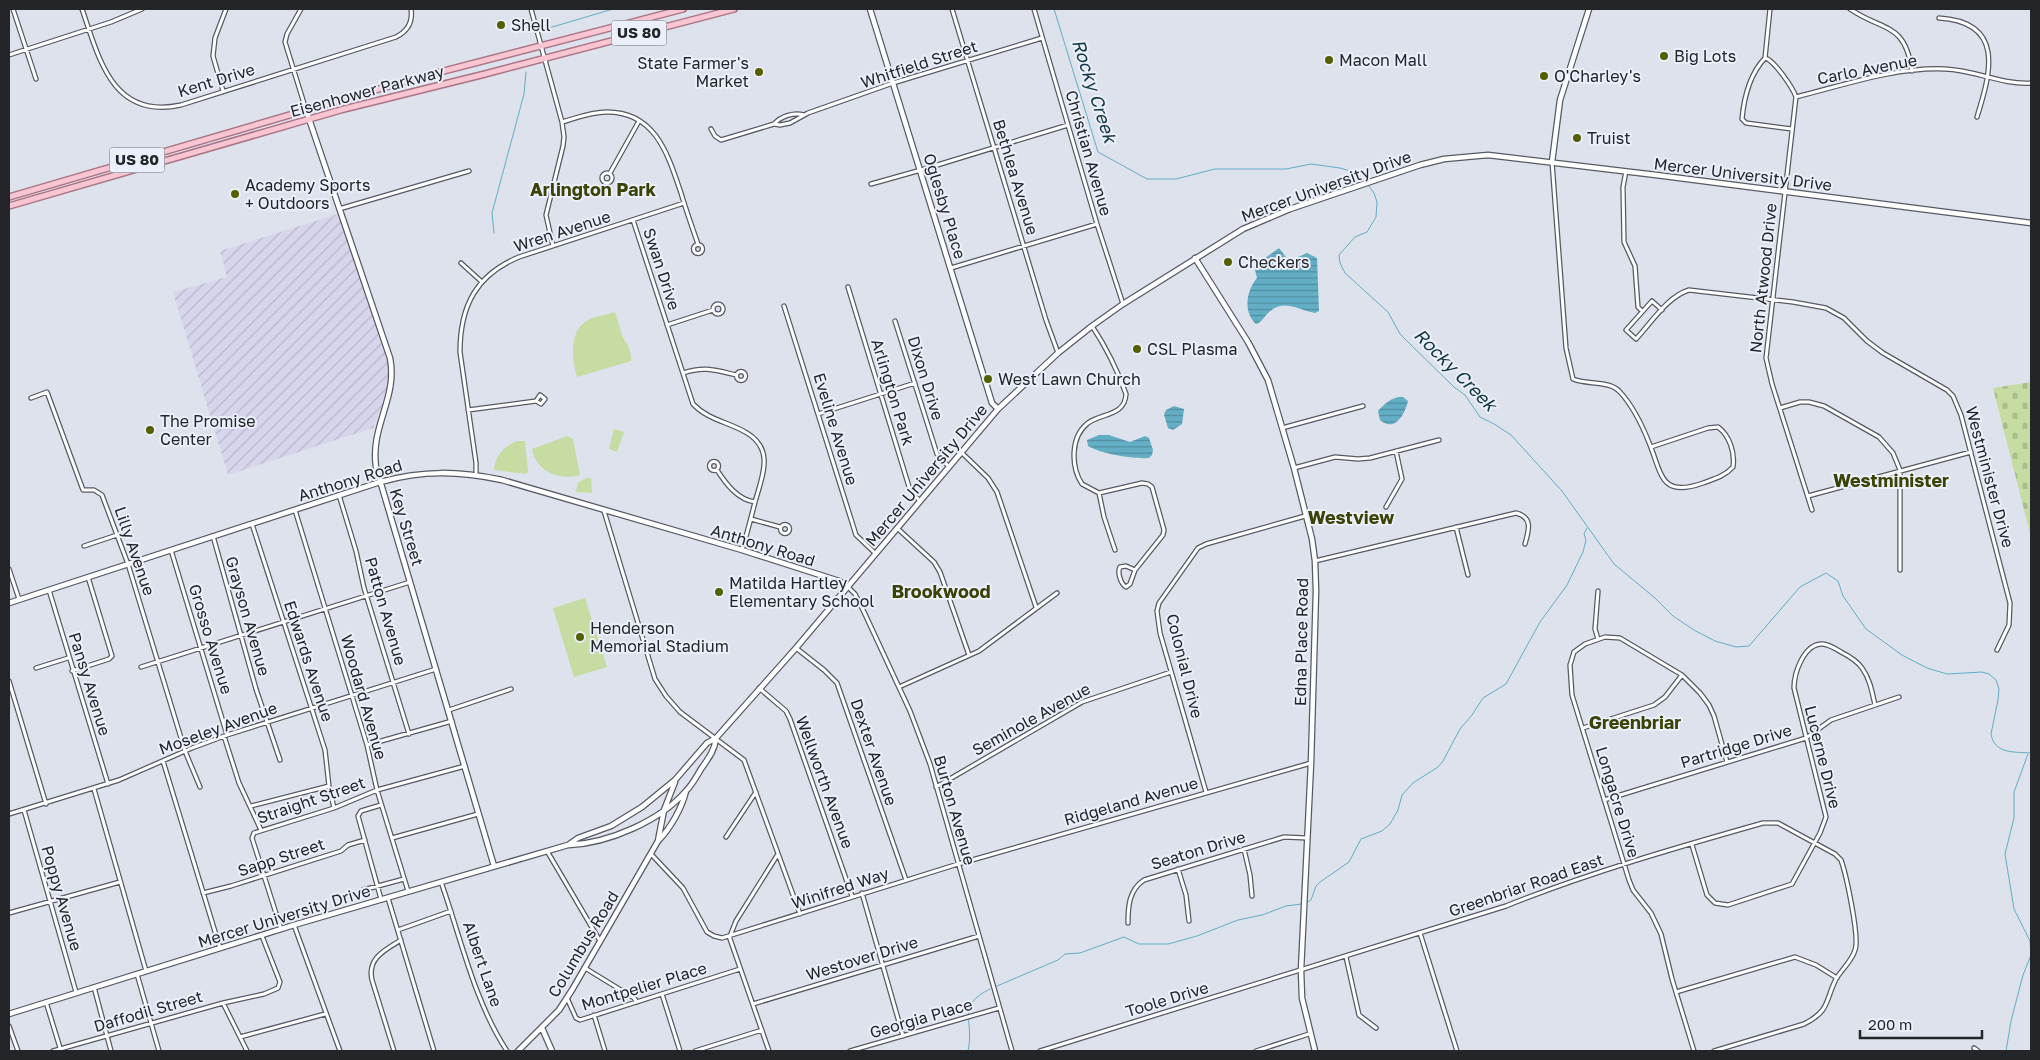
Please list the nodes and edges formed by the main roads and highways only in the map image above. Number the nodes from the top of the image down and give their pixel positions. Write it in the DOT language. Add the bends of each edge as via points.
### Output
graph roads {
  1 [pos="683,9"];
  2 [pos="734,9"];
  3 [pos="9,197"];
  4 [pos="9,206"];
  1 -- 3 [label="main road, Eisenhower Parkway / US 80" via="412,79"];
  2 -- 4 [label="main road, Eisenhower Parkway / US 80" via="309,119"];
}
